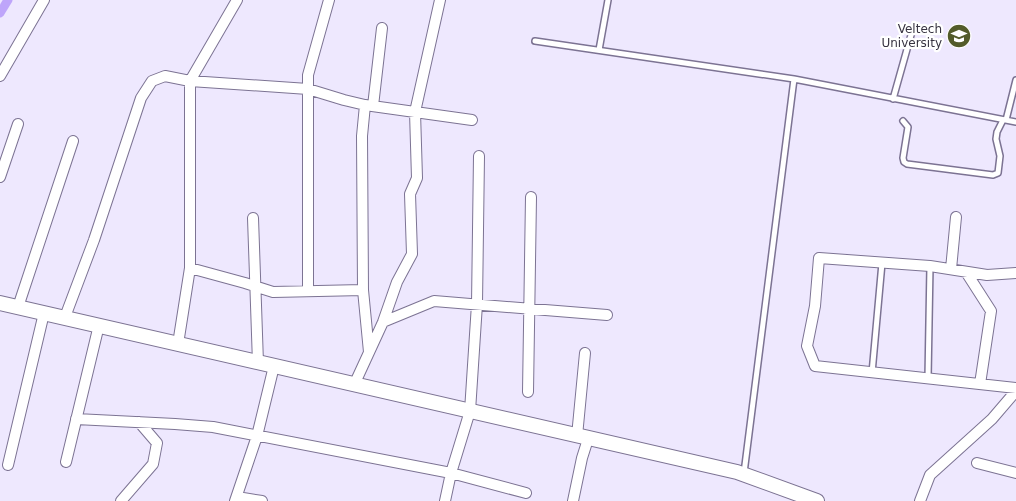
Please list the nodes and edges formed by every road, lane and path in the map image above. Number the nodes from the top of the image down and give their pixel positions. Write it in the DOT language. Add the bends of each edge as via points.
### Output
graph roads {
  1 [pos="44,0"];
  2 [pos="236,0"];
  3 [pos="329,0"];
  4 [pos="440,0"];
  5 [pos="608,0"];
  6 [pos="382,28"];
  7 [pos="913,28"];
  8 [pos="535,41"];
  9 [pos="599,50"];
  10 [pos="0,76"];
  11 [pos="794,79"];
  12 [pos="1016,80"];
  13 [pos="190,81"];
  14 [pos="308,89"];
  15 [pos="892,99"];
  16 [pos="369,106"];
  17 [pos="415,112"];
  18 [pos="472,120"];
  19 [pos="1004,120"];
  20 [pos="903,121"];
  21 [pos="1016,122"];
  22 [pos="18,124"];
  23 [pos="73,141"];
  24 [pos="479,156"];
  25 [pos="0,177"];
  26 [pos="531,197"];
  27 [pos="956,217"];
  28 [pos="253,218"];
  29 [pos="882,262"];
  30 [pos="930,266"];
  31 [pos="190,268"];
  32 [pos="951,269"];
  33 [pos="966,272"];
  34 [pos="1016,273"];
  35 [pos="255,286"];
  36 [pos="363,290"];
  37 [pos="308,292"];
  38 [pos="0,303"];
  39 [pos="477,304"];
  40 [pos="18,307"];
  41 [pos="530,309"];
  42 [pos="44,313"];
  43 [pos="607,315"];
  44 [pos="65,318"];
  45 [pos="383,322"];
  46 [pos="99,325"];
  47 [pos="178,344"];
  48 [pos="369,353"];
  49 [pos="585,353"];
  50 [pos="258,363"];
  51 [pos="274,366"];
  52 [pos="872,372"];
  53 [pos="928,379"];
  54 [pos="980,384"];
  55 [pos="354,385"];
  56 [pos="1016,390"];
  57 [pos="528,392"];
  58 [pos="470,412"];
  59 [pos="76,419"];
  60 [pos="139,422"];
  61 [pos="257,436"];
  62 [pos="583,437"];
  63 [pos="66,462"];
  64 [pos="977,463"];
  65 [pos="8,465"];
  66 [pos="451,473"];
  67 [pos="1016,473"];
  68 [pos="744,475"];
  69 [pos="526,493"];
  70 [pos="236,499"];
  71 [pos="121,501"];
  72 [pos="262,501"];
  73 [pos="445,501"];
  74 [pos="574,501"];
  75 [pos="817,501"];
  76 [pos="920,501"];
  1 -- 10 [label="street"];
  2 -- 13 [label="street"];
  3 -- 14 [label="street" via="308,75"];
  4 -- 17 [label="street"];
  5 -- 9 [label="lane"];
  6 -- 16 [label="street"];
  7 -- 15 [label="lane"];
  8 -- 9 [label="lane"];
  9 -- 11 [label="lane"];
  11 -- 15 [label="lane"];
  11 -- 68 [label="lane"];
  12 -- 19 [label="lane"];
  13 -- 14 [label="street"];
  13 -- 31 [label="street"];
  13 -- 44 [label="street" via="165,76 152,82 141,98"];
  14 -- 16 [label="street"];
  14 -- 37 [label="street"];
  15 -- 19 [label="lane"];
  16 -- 17 [label="street"];
  16 -- 36 [label="street" via="362,136"];
  17 -- 18 [label="street"];
  17 -- 45 [label="street" via="417,178 410,194 412,254 397,282"];
  19 -- 20 [label="lane" via="996,139 1000,156 998,174 988,176 907,164 903,158 908,127"];
  19 -- 21 [label="lane"];
  22 -- 25 [label="street"];
  23 -- 40 [label="street"];
  24 -- 39 [label="street"];
  26 -- 41 [label="street"];
  27 -- 32 [label="street"];
  28 -- 35 [label="street"];
  29 -- 30 [label="street"];
  29 -- 52 [label="lane"];
  29 -- 52 [label="street" via="819,258 815,306 807,346 815,366"];
  30 -- 32 [label="street"];
  30 -- 53 [label="lane"];
  31 -- 35 [label="street"];
  31 -- 47 [label="street"];
  32 -- 33 [label="street"];
  33 -- 34 [label="street" via="988,275"];
  33 -- 54 [label="street" via="991,311"];
  35 -- 37 [label="street" via="273,292"];
  35 -- 50 [label="street"];
  36 -- 37 [label="street"];
  36 -- 48 [label="street"];
  38 -- 40 [label="street"];
  39 -- 41 [label="street"];
  39 -- 45 [label="street" via="434,301"];
  39 -- 58 [label="street"];
  40 -- 42 [label="street"];
  41 -- 43 [label="street"];
  41 -- 57 [label="street"];
  42 -- 44 [label="street"];
  42 -- 65 [label="street"];
  44 -- 46 [label="street"];
  45 -- 48 [label="street"];
  46 -- 47 [label="street"];
  46 -- 59 [label="street"];
  47 -- 50 [label="street"];
  48 -- 55 [label="street"];
  49 -- 62 [label="street"];
  50 -- 51 [label="street"];
  51 -- 55 [label="street"];
  51 -- 61 [label="street"];
  52 -- 53 [label="street"];
  53 -- 54 [label="street"];
  54 -- 56 [label="street"];
  55 -- 58 [label="street"];
  56 -- 76 [label="street" via="992,419 930,475"];
  58 -- 62 [label="street"];
  58 -- 66 [label="street"];
  59 -- 60 [label="street"];
  59 -- 63 [label="street"];
  60 -- 61 [label="street" via="213,427"];
  60 -- 71 [label="street" via="157,442 156,452 153,464"];
  61 -- 66 [label="street"];
  61 -- 70 [label="street"];
  62 -- 68 [label="street"];
  62 -- 74 [label="street"];
  64 -- 67 [label="street"];
  66 -- 69 [label="street"];
  66 -- 73 [label="street"];
  68 -- 75 [label="street"];
  70 -- 72 [label="street"];
}
